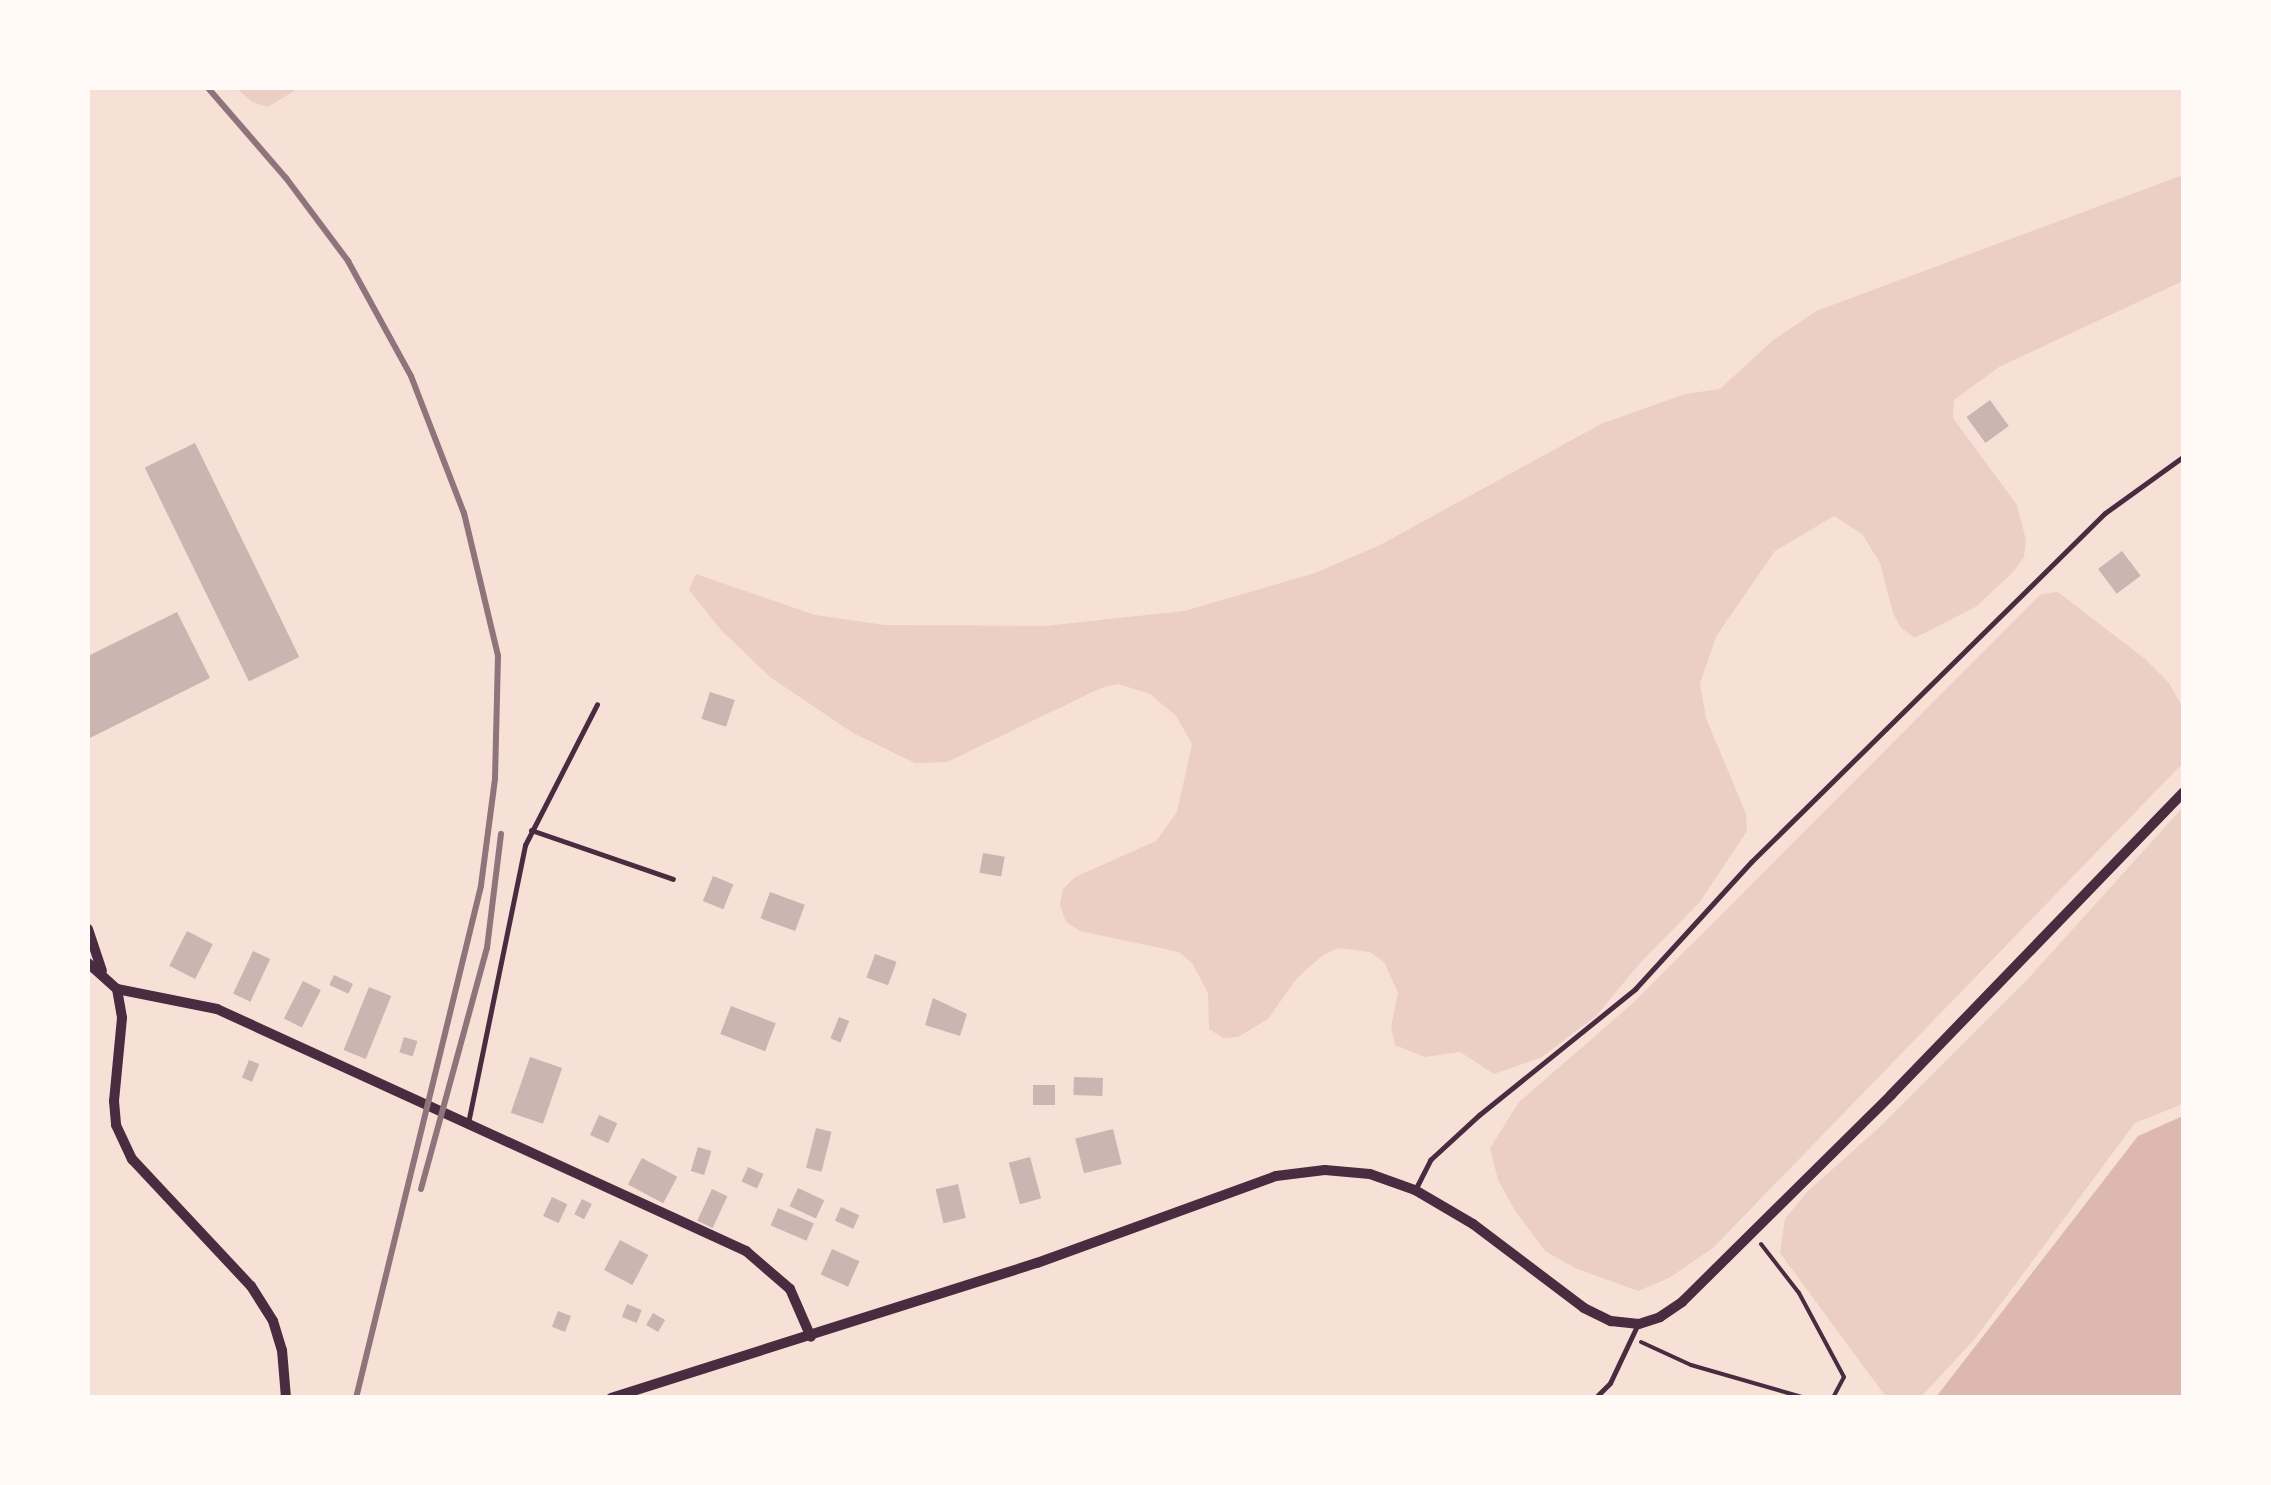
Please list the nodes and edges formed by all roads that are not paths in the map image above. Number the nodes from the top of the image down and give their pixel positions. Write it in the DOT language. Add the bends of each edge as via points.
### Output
graph roads {
  1 [pos="2184,456"];
  2 [pos="597,704"];
  3 [pos="2184,792"];
  4 [pos="530,830"];
  5 [pos="673,879"];
  6 [pos="88,929"];
  7 [pos="88,963"];
  8 [pos="102,972"];
  9 [pos="117,988"];
  10 [pos="468,1123"];
  11 [pos="1415,1190"];
  12 [pos="1638,1324"];
  13 [pos="810,1337"];
  14 [pos="286,1398"];
  15 [pos="611,1398"];
  16 [pos="1595,1398"];
  1 -- 11 [label="lane" via="2104,513 1751,862 1635,988 1430,1160"];
  2 -- 4 [label="lane"];
  3 -- 12 [label="street" via="1682,1302"];
  4 -- 5 [label="lane"];
  4 -- 10 [label="lane"];
  6 -- 8 [label="street"];
  7 -- 8 [label="street"];
  8 -- 9 [label="street"];
  9 -- 10 [label="street" via="217,1009"];
  9 -- 14 [label="street" via="122,1018 116,1125 132,1159 266,1309 282,1350"];
  10 -- 13 [label="street" via="746,1252 790,1290"];
  11 -- 12 [label="street" via="1473,1224 1584,1308"];
  11 -- 13 [label="street" via="1370,1174 1276,1176"];
  12 -- 16 [label="lane" via="1610,1384"];
  13 -- 15 [label="street"];
}
